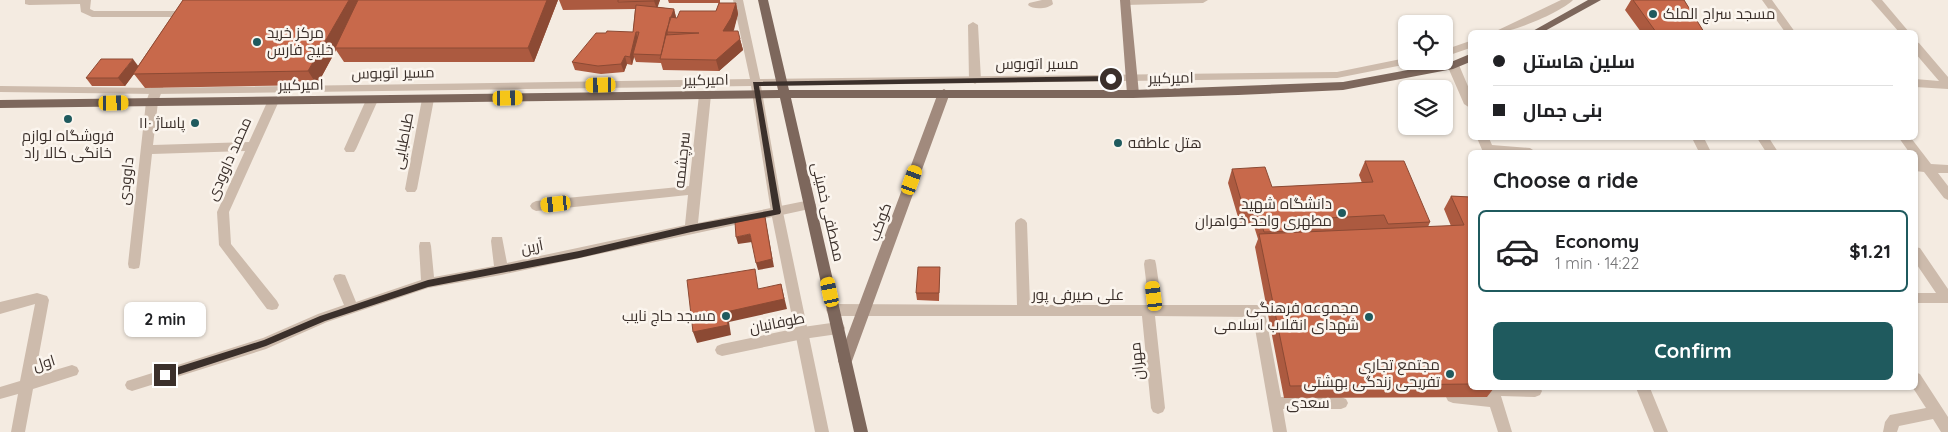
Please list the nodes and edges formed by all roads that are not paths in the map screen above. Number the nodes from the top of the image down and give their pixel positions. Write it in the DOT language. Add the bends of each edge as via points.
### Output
graph roads {
  1 [pos="86,0"];
  2 [pos="738,0"];
  3 [pos="763,0"];
  4 [pos="1047,0"];
  5 [pos="1203,0"];
  6 [pos="1568,0"];
  7 [pos="1596,0"];
  8 [pos="1767,0"];
  9 [pos="1876,0"];
  10 [pos="1125,1"];
  11 [pos="29,2"];
  12 [pos="1033,5"];
  13 [pos="185,15"];
  14 [pos="973,25"];
  15 [pos="1504,30"];
  16 [pos="1540,30"];
  17 [pos="1789,30"];
  18 [pos="1902,30"];
  19 [pos="1468,45"];
  20 [pos="1918,50"];
  21 [pos="1453,51"];
  22 [pos="168,57"];
  23 [pos="1468,59"];
  24 [pos="1398,63"];
  25 [pos="1453,65"];
  26 [pos="1427,70"];
  27 [pos="1131,78"];
  28 [pos="975,80"];
  29 [pos="1918,83"];
  30 [pos="1948,85"];
  31 [pos="0,89"];
  32 [pos="756,89"];
  33 [pos="784,89"];
  34 [pos="944,94"];
  35 [pos="1133,94"];
  36 [pos="705,95"];
  37 [pos="154,97"];
  38 [pos="428,99"];
  39 [pos="1468,99"];
  40 [pos="372,100"];
  41 [pos="273,101"];
  42 [pos="0,104"];
  43 [pos="1907,140"];
  44 [pos="251,146"];
  45 [pos="350,149"];
  46 [pos="146,150"];
  47 [pos="1914,150"];
  48 [pos="1918,155"];
  49 [pos="1918,167"];
  50 [pos="1928,168"];
  51 [pos="1948,169"];
  52 [pos="411,189"];
  53 [pos="695,190"];
  54 [pos="1948,195"];
  55 [pos="810,205"];
  56 [pos="536,206"];
  57 [pos="777,212"];
  58 [pos="1021,223"];
  59 [pos="691,228"];
  60 [pos="497,241"];
  61 [pos="425,246"];
  62 [pos="1918,256"];
  63 [pos="134,264"];
  64 [pos="1150,264"];
  65 [pos="501,270"];
  66 [pos="340,279"];
  67 [pos="428,284"];
  68 [pos="1918,298"];
  69 [pos="1947,298"];
  70 [pos="272,305"];
  71 [pos="0,308"];
  72 [pos="352,309"];
  73 [pos="864,309"];
  74 [pos="834,310"];
  75 [pos="1024,311"];
  76 [pos="1152,312"];
  77 [pos="838,328"];
  78 [pos="803,333"];
  79 [pos="722,350"];
  80 [pos="845,361"];
  81 [pos="72,371"];
  82 [pos="25,385"];
  83 [pos="132,385"];
  84 [pos="1918,385"];
  85 [pos="1644,390"];
  86 [pos="1535,391"];
  87 [pos="0,393"];
  88 [pos="1493,393"];
  89 [pos="1453,397"];
  90 [pos="1275,403"];
  91 [pos="1341,403"];
  92 [pos="1158,408"];
  93 [pos="1936,412"];
  94 [pos="1948,430"];
  95 [pos="18,432"];
  96 [pos="822,432"];
  97 [pos="861,432"];
  98 [pos="1280,432"];
  99 [pos="1505,432"];
  100 [pos="1661,432"];
  101 [pos="1890,432"];
  1 -- 11 [label="street"];
  1 -- 13 [label="street" via="85,10 92,14"];
  2 -- 32 [label="lane"];
  3 -- 33 [label="main road, مصطفی خمینی"];
  4 -- 12 [label="street" via="1048,4"];
  5 -- 10 [label="street"];
  6 -- 15 [label="lane"];
  7 -- 16 [label="main road"];
  8 -- 17 [label="street"];
  9 -- 18 [label="street"];
  10 -- 27 [label="main road"];
  14 -- 28 [label="street"];
  19 -- 21 [label="lane"];
  20 -- 30 [label="street"];
  22 -- 37 [label="street, داوودی"];
  23 -- 25 [label="main road, امیرکبیر"];
  24 -- 27 [label="lane, مسیر اتوبوس" via="1337,75"];
  25 -- 39 [label="street"];
  26 -- 35 [label="main road, امیرکبیر" via="1343,86"];
  27 -- 28 [label="lane, مسیر اتوبوس"];
  27 -- 35 [label="main road"];
  28 -- 33 [label="lane, مسیر اتوبوس"];
  29 -- 30 [label="street"];
  31 -- 37 [label="lane, مسیر اتوبوس"];
  32 -- 33 [label="main road, امیرکبیر"];
  32 -- 36 [label="main road, امیرکبیر"];
  32 -- 37 [label="lane, مسیر اتوبوس"];
  32 -- 57 [label="lane"];
  33 -- 34 [label="main road, امیرکبیر"];
  33 -- 55 [label="main road, مصطفی خمینی"];
  34 -- 35 [label="main road, امیرکبیر"];
  34 -- 73 [label="main road, کوکب"];
  36 -- 38 [label="main road, امیرکبیر"];
  36 -- 53 [label="street, سرچشمه"];
  37 -- 41 [label="main road, امیرکبیر"];
  37 -- 42 [label="main road, امیرکبیر"];
  37 -- 46 [label="street, داوودی"];
  38 -- 40 [label="main road, امیرکبیر"];
  38 -- 52 [label="street, طباطبایی"];
  40 -- 41 [label="main road, امیرکبیر"];
  40 -- 45 [label="street"];
  41 -- 44 [label="street, محمد داوودی"];
  43 -- 47 [label="street"];
  44 -- 46 [label="street"];
  44 -- 70 [label="street, محمد داوودی" via="223,212 225,245"];
  46 -- 63 [label="street, داوودی"];
  48 -- 50 [label="street"];
  49 -- 50 [label="street"];
  50 -- 51 [label="street"];
  50 -- 54 [label="street"];
  53 -- 56 [label="street"];
  53 -- 59 [label="street, سرچشمه"];
  55 -- 57 [label="street, آرین"];
  55 -- 74 [label="main road, مصطفی خمینی"];
  57 -- 59 [label="street, آرین"];
  57 -- 78 [label="lane"];
  58 -- 75 [label="street"];
  59 -- 65 [label="street, آرین"];
  60 -- 65 [label="street"];
  61 -- 67 [label="street"];
  62 -- 69 [label="street"];
  64 -- 76 [label="street, مهران"];
  65 -- 67 [label="street, آرین"];
  66 -- 72 [label="street"];
  67 -- 72 [label="street, آرین"];
  68 -- 69 [label="street"];
  71 -- 82 [label="street" via="37,298 42,300"];
  72 -- 83 [label="street, آرین" via="266,343"];
  73 -- 74 [label="street, علی صیرفی پور"];
  73 -- 75 [label="street, علی صیرفی پور"];
  73 -- 80 [label="main road, کوکب"];
  74 -- 77 [label="main road, مصطفی خمینی"];
  75 -- 76 [label="street, علی صیرفی پور"];
  76 -- 90 [label="street, علی صیرفی پور" via="1259,311"];
  76 -- 92 [label="street, مهران"];
  77 -- 78 [label="street, طوفانیان"];
  77 -- 80 [label="main road, مصطفی خمینی"];
  78 -- 79 [label="street, طوفانیان"];
  78 -- 96 [label="lane"];
  80 -- 97 [label="main road, مصطفی خمینی"];
  81 -- 82 [label="street, اول"];
  82 -- 87 [label="street, اول"];
  82 -- 95 [label="street"];
  84 -- 93 [label="street"];
  85 -- 100 [label="street"];
  86 -- 88 [label="street"];
  88 -- 89 [label="street"];
  88 -- 99 [label="street"];
  90 -- 91 [label="street, سعدی"];
  90 -- 98 [label="street, علی صیرفی پور"];
  93 -- 94 [label="street"];
  93 -- 101 [label="street" via="1895,420"];
}
